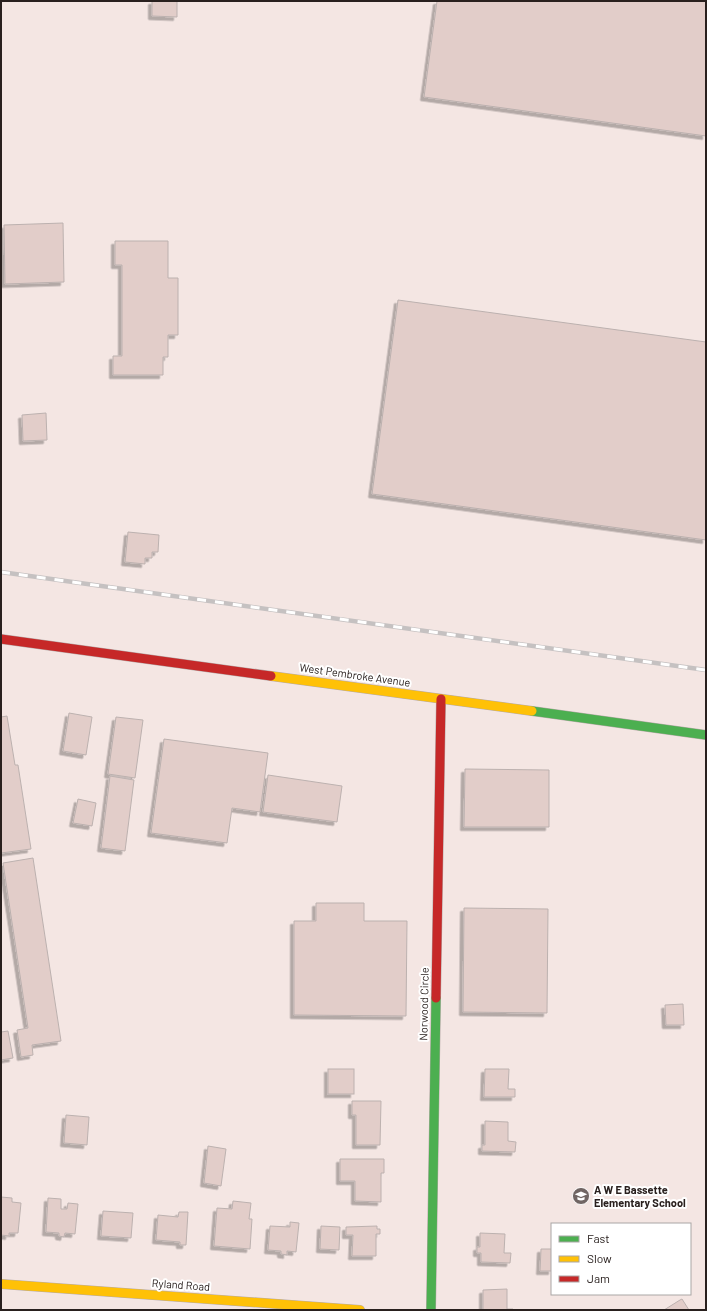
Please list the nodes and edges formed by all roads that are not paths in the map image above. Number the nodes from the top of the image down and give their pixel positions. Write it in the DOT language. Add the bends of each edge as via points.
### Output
graph roads {
  1 [pos="1,639"];
  2 [pos="441,699"];
  3 [pos="706,735"];
  4 [pos="1,1284"];
  5 [pos="360,1310"];
  6 [pos="431,1310"];
  1 -- 2 [label="street, West Pembroke Avenue"];
  2 -- 3 [label="street, West Pembroke Avenue"];
  2 -- 6 [label="street, Norwood Circle"];
  4 -- 5 [label="street, Ryland Road"];
}
